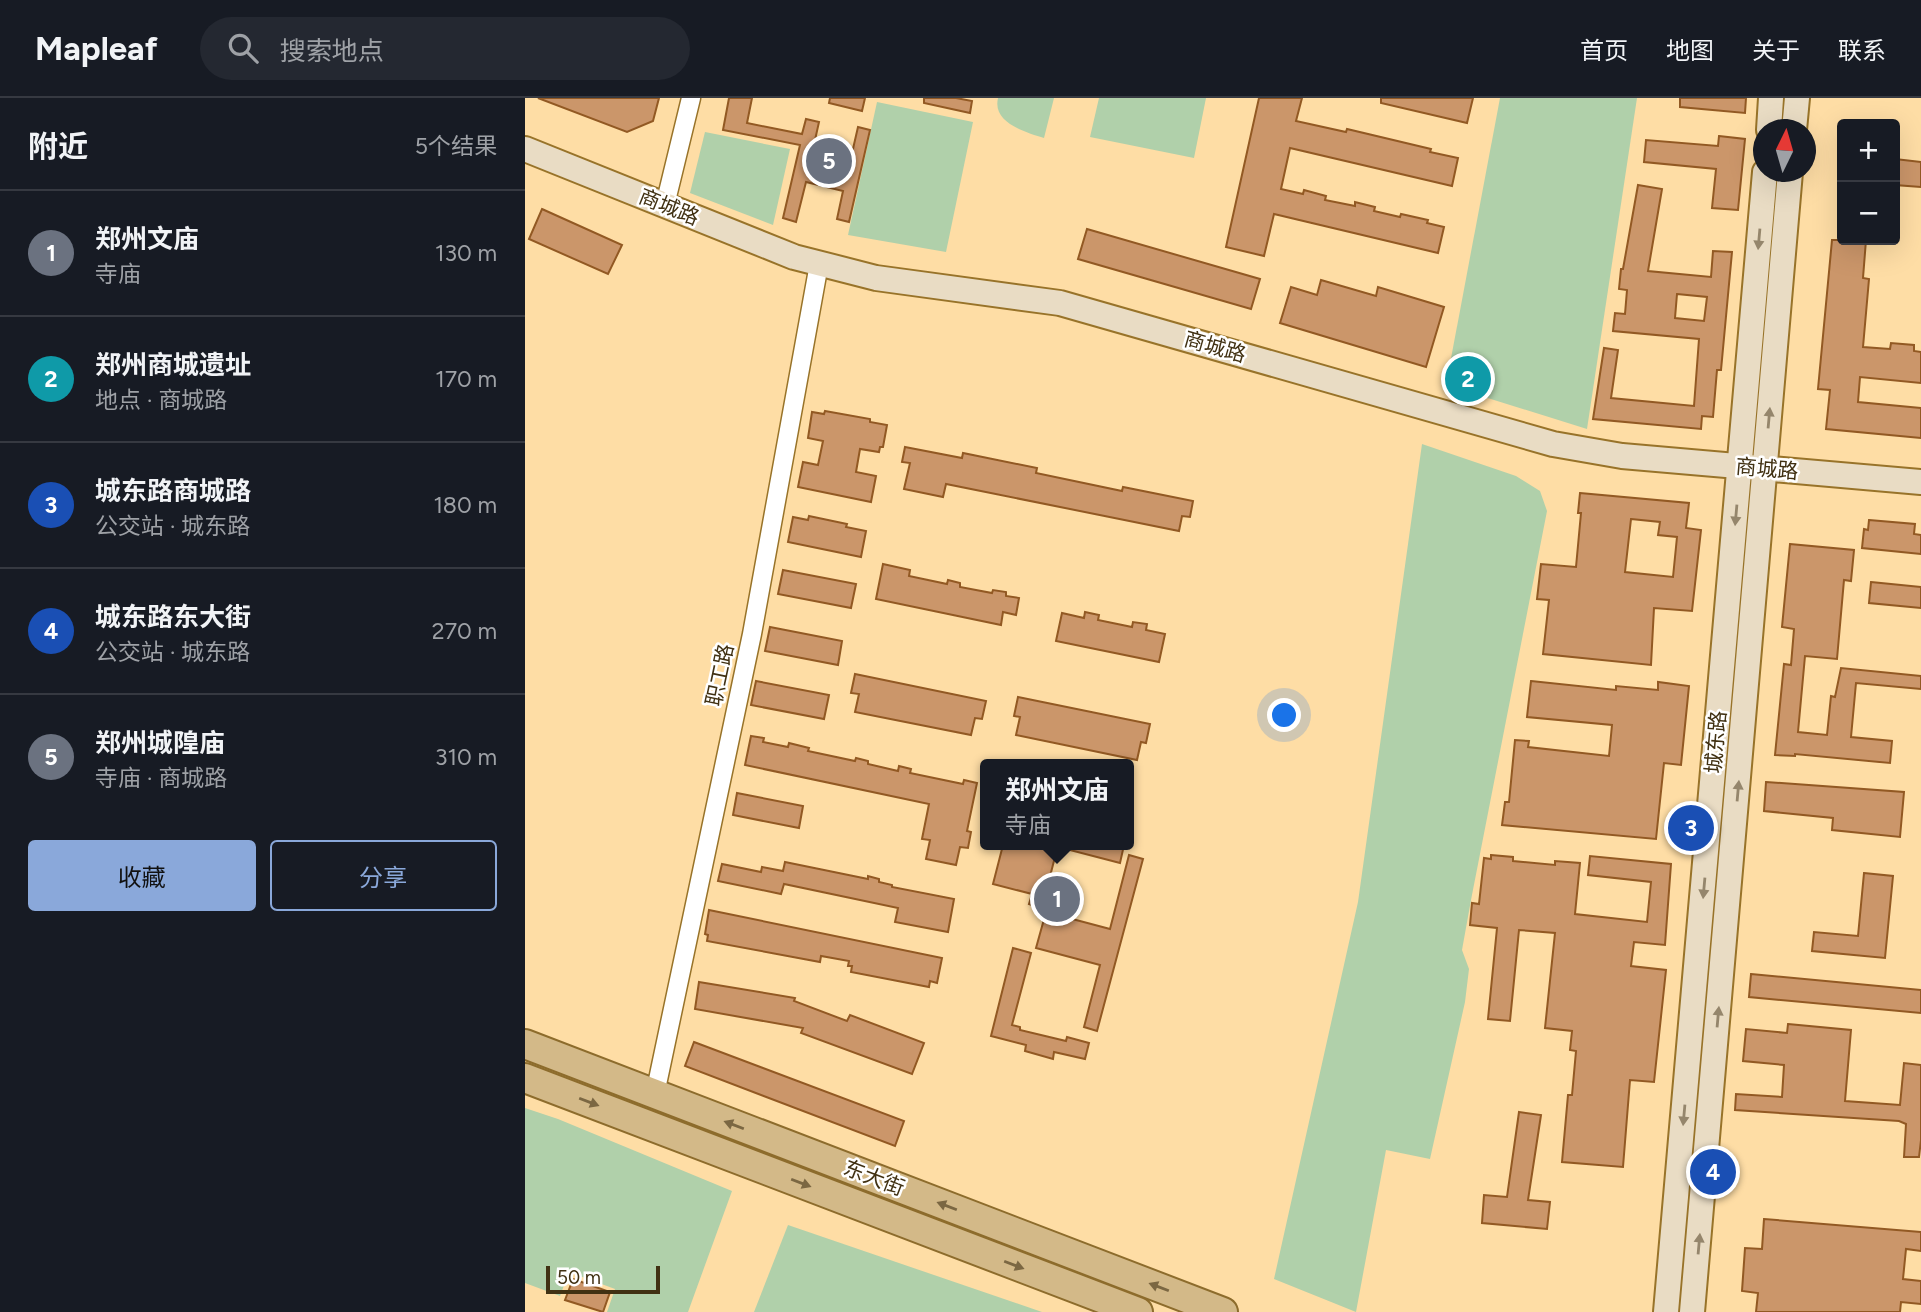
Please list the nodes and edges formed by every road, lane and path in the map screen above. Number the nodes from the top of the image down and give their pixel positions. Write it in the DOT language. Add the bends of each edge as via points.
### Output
graph roads {
  1 [pos="691,98"];
  2 [pos="1771,98"];
  3 [pos="1797,98"];
  4 [pos="1770,119"];
  5 [pos="1795,119"];
  6 [pos="525,149"];
  7 [pos="1764,182"];
  8 [pos="1789,182"];
  9 [pos="665,205"];
  10 [pos="818,264"];
  11 [pos="1740,467"];
  12 [pos="1765,468"];
  13 [pos="1921,482"];
  14 [pos="525,1044"];
  15 [pos="525,1078"];
  16 [pos="655,1094"];
  17 [pos="1137,1312"];
  18 [pos="1223,1312"];
  19 [pos="1666,1312"];
  20 [pos="1692,1312"];
  1 -- 9 [label="street"];
  2 -- 4 [label="main road"];
  3 -- 5 [label="main road"];
  6 -- 9 [label="main road, 商城路"];
  7 -- 11 [label="main road, 城东路, one-way"];
  12 -- 8 [label="main road, 城东路, one-way"];
  9 -- 10 [label="main road, 商城路"];
  10 -- 11 [label="main road, 商城路" via="876,278 1060,303 1553,444"];
  10 -- 16 [label="street, 职工路" via="752,634"];
  11 -- 12 [label="main road, 商城路"];
  11 -- 19 [label="main road, 城东路, one-way"];
  12 -- 13 [label="main road, 商城路"];
  20 -- 12 [label="main road, 城东路, one-way"];
  14 -- 16 [label="main road, 东大街"];
  15 -- 17 [label="main road, 东大街, one-way"];
  18 -- 16 [label="main road, 东大街, one-way"];
}
